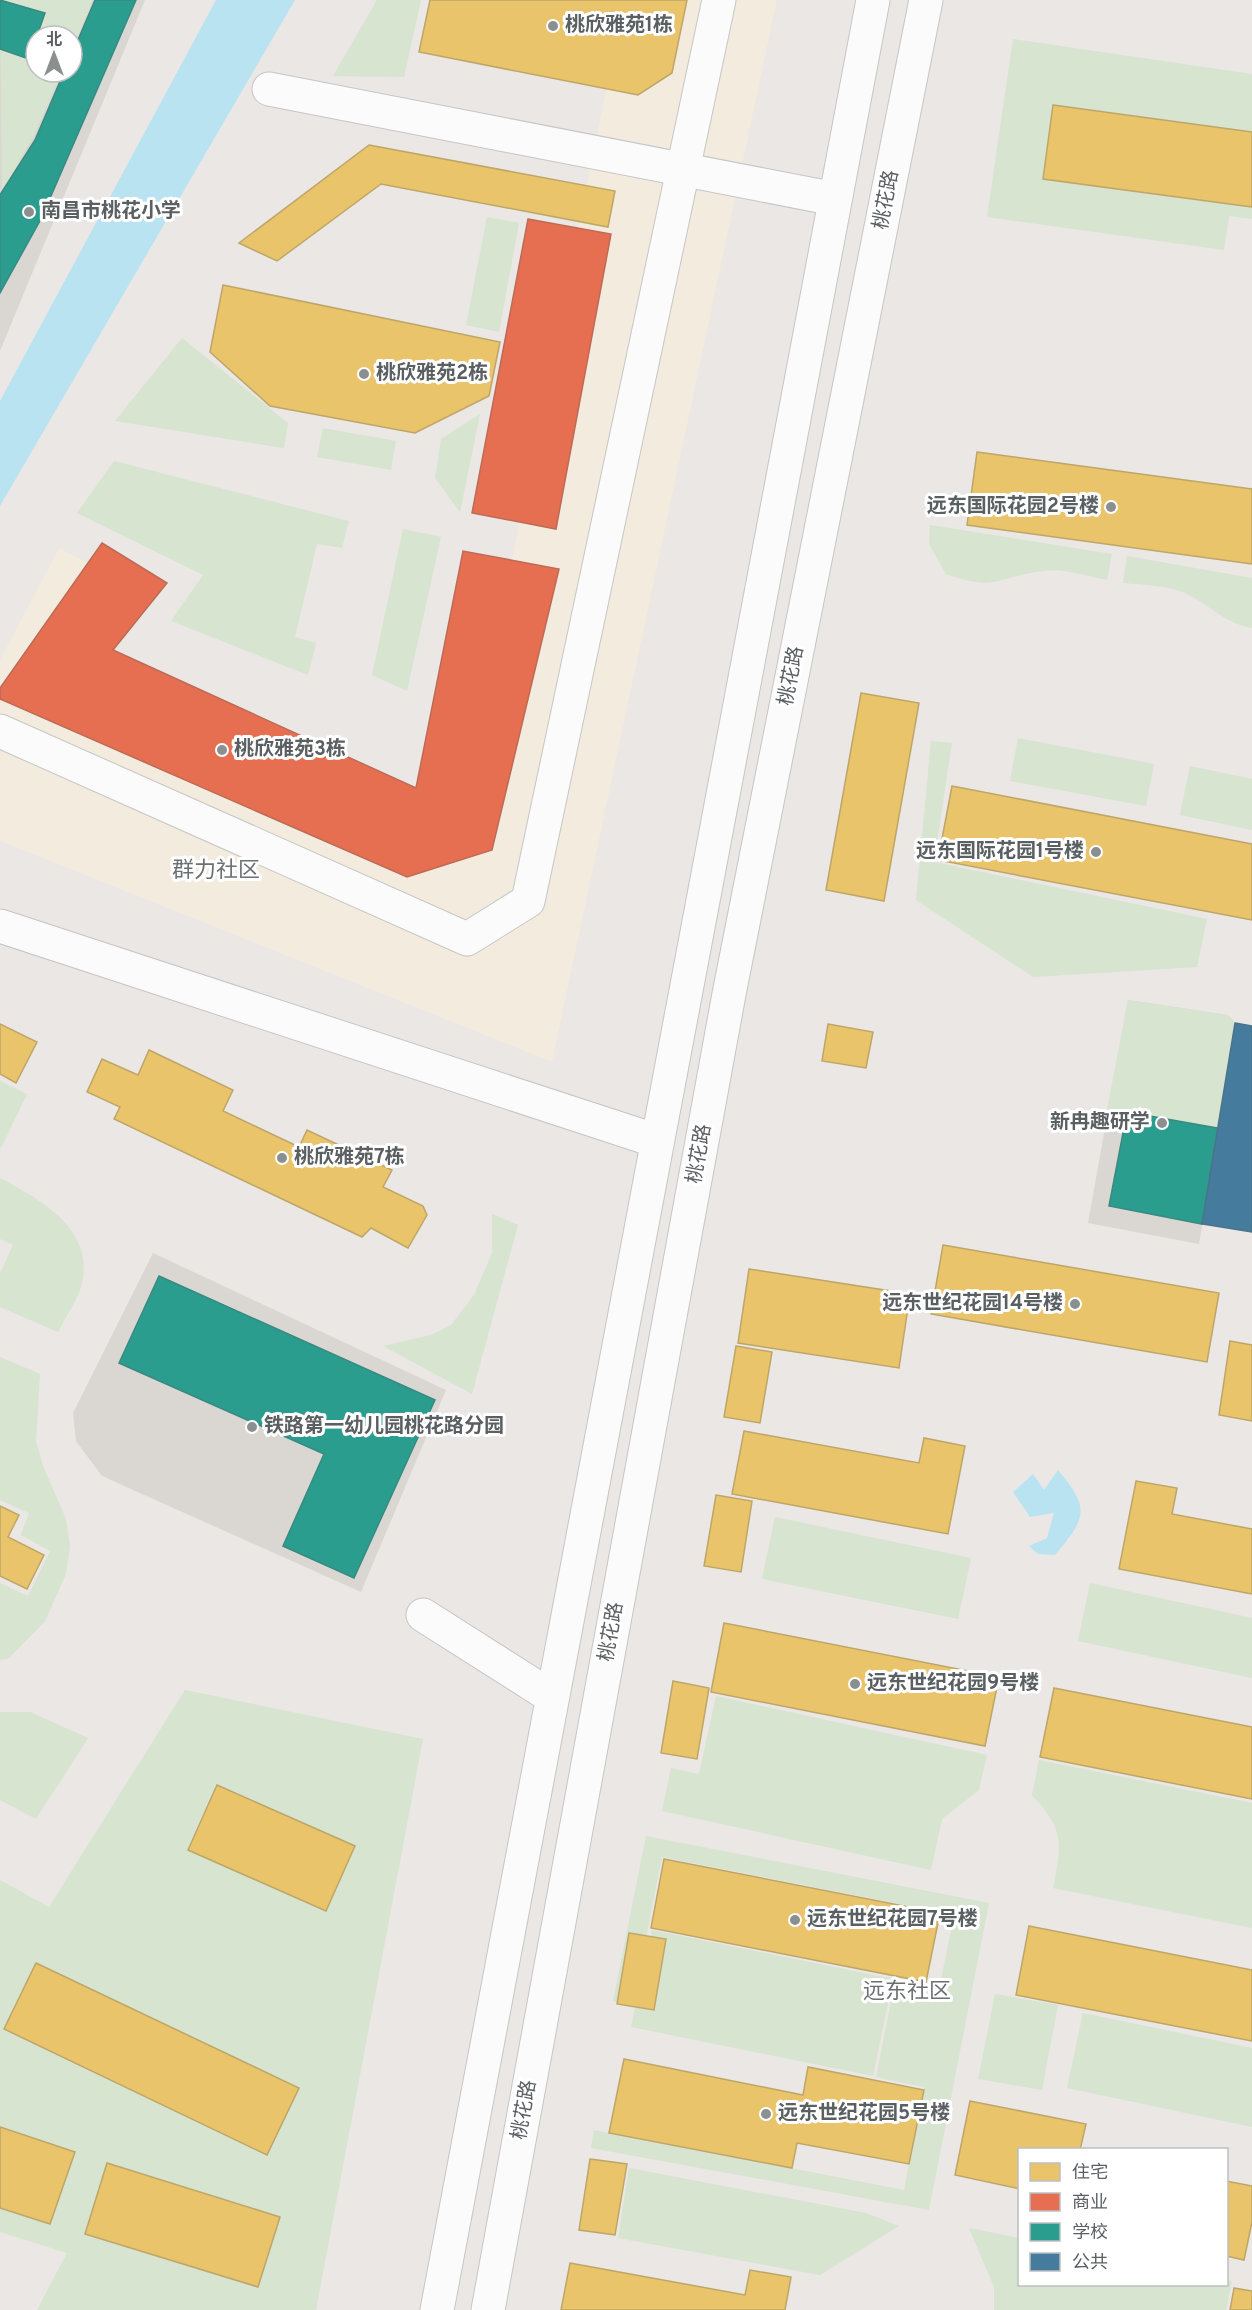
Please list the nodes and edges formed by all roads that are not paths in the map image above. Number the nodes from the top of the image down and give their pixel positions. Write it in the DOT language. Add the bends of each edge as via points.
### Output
graph roads {
  1 [pos="719,0"];
  2 [pos="873,0"];
  3 [pos="926,0"];
  4 [pos="269,89"];
  5 [pos="683,169"];
  6 [pos="835,199"];
  7 [pos="0,731"];
  8 [pos="0,926"];
  9 [pos="657,1141"];
  10 [pos="423,1616"];
  11 [pos="552,1697"];
  12 [pos="437,2310"];
  13 [pos="488,2310"];
  1 -- 5 [label="main road"];
  2 -- 6 [label="main road"];
  3 -- 13 [label="main road, 桃花路" via="729,993"];
  4 -- 5 [label="main road"];
  5 -- 6 [label="main road"];
  5 -- 7 [label="main road" via="528,901 467,939"];
  6 -- 9 [label="main road"];
  8 -- 9 [label="main road"];
  9 -- 11 [label="main road"];
  10 -- 11 [label="main road"];
  11 -- 12 [label="main road"];
}
